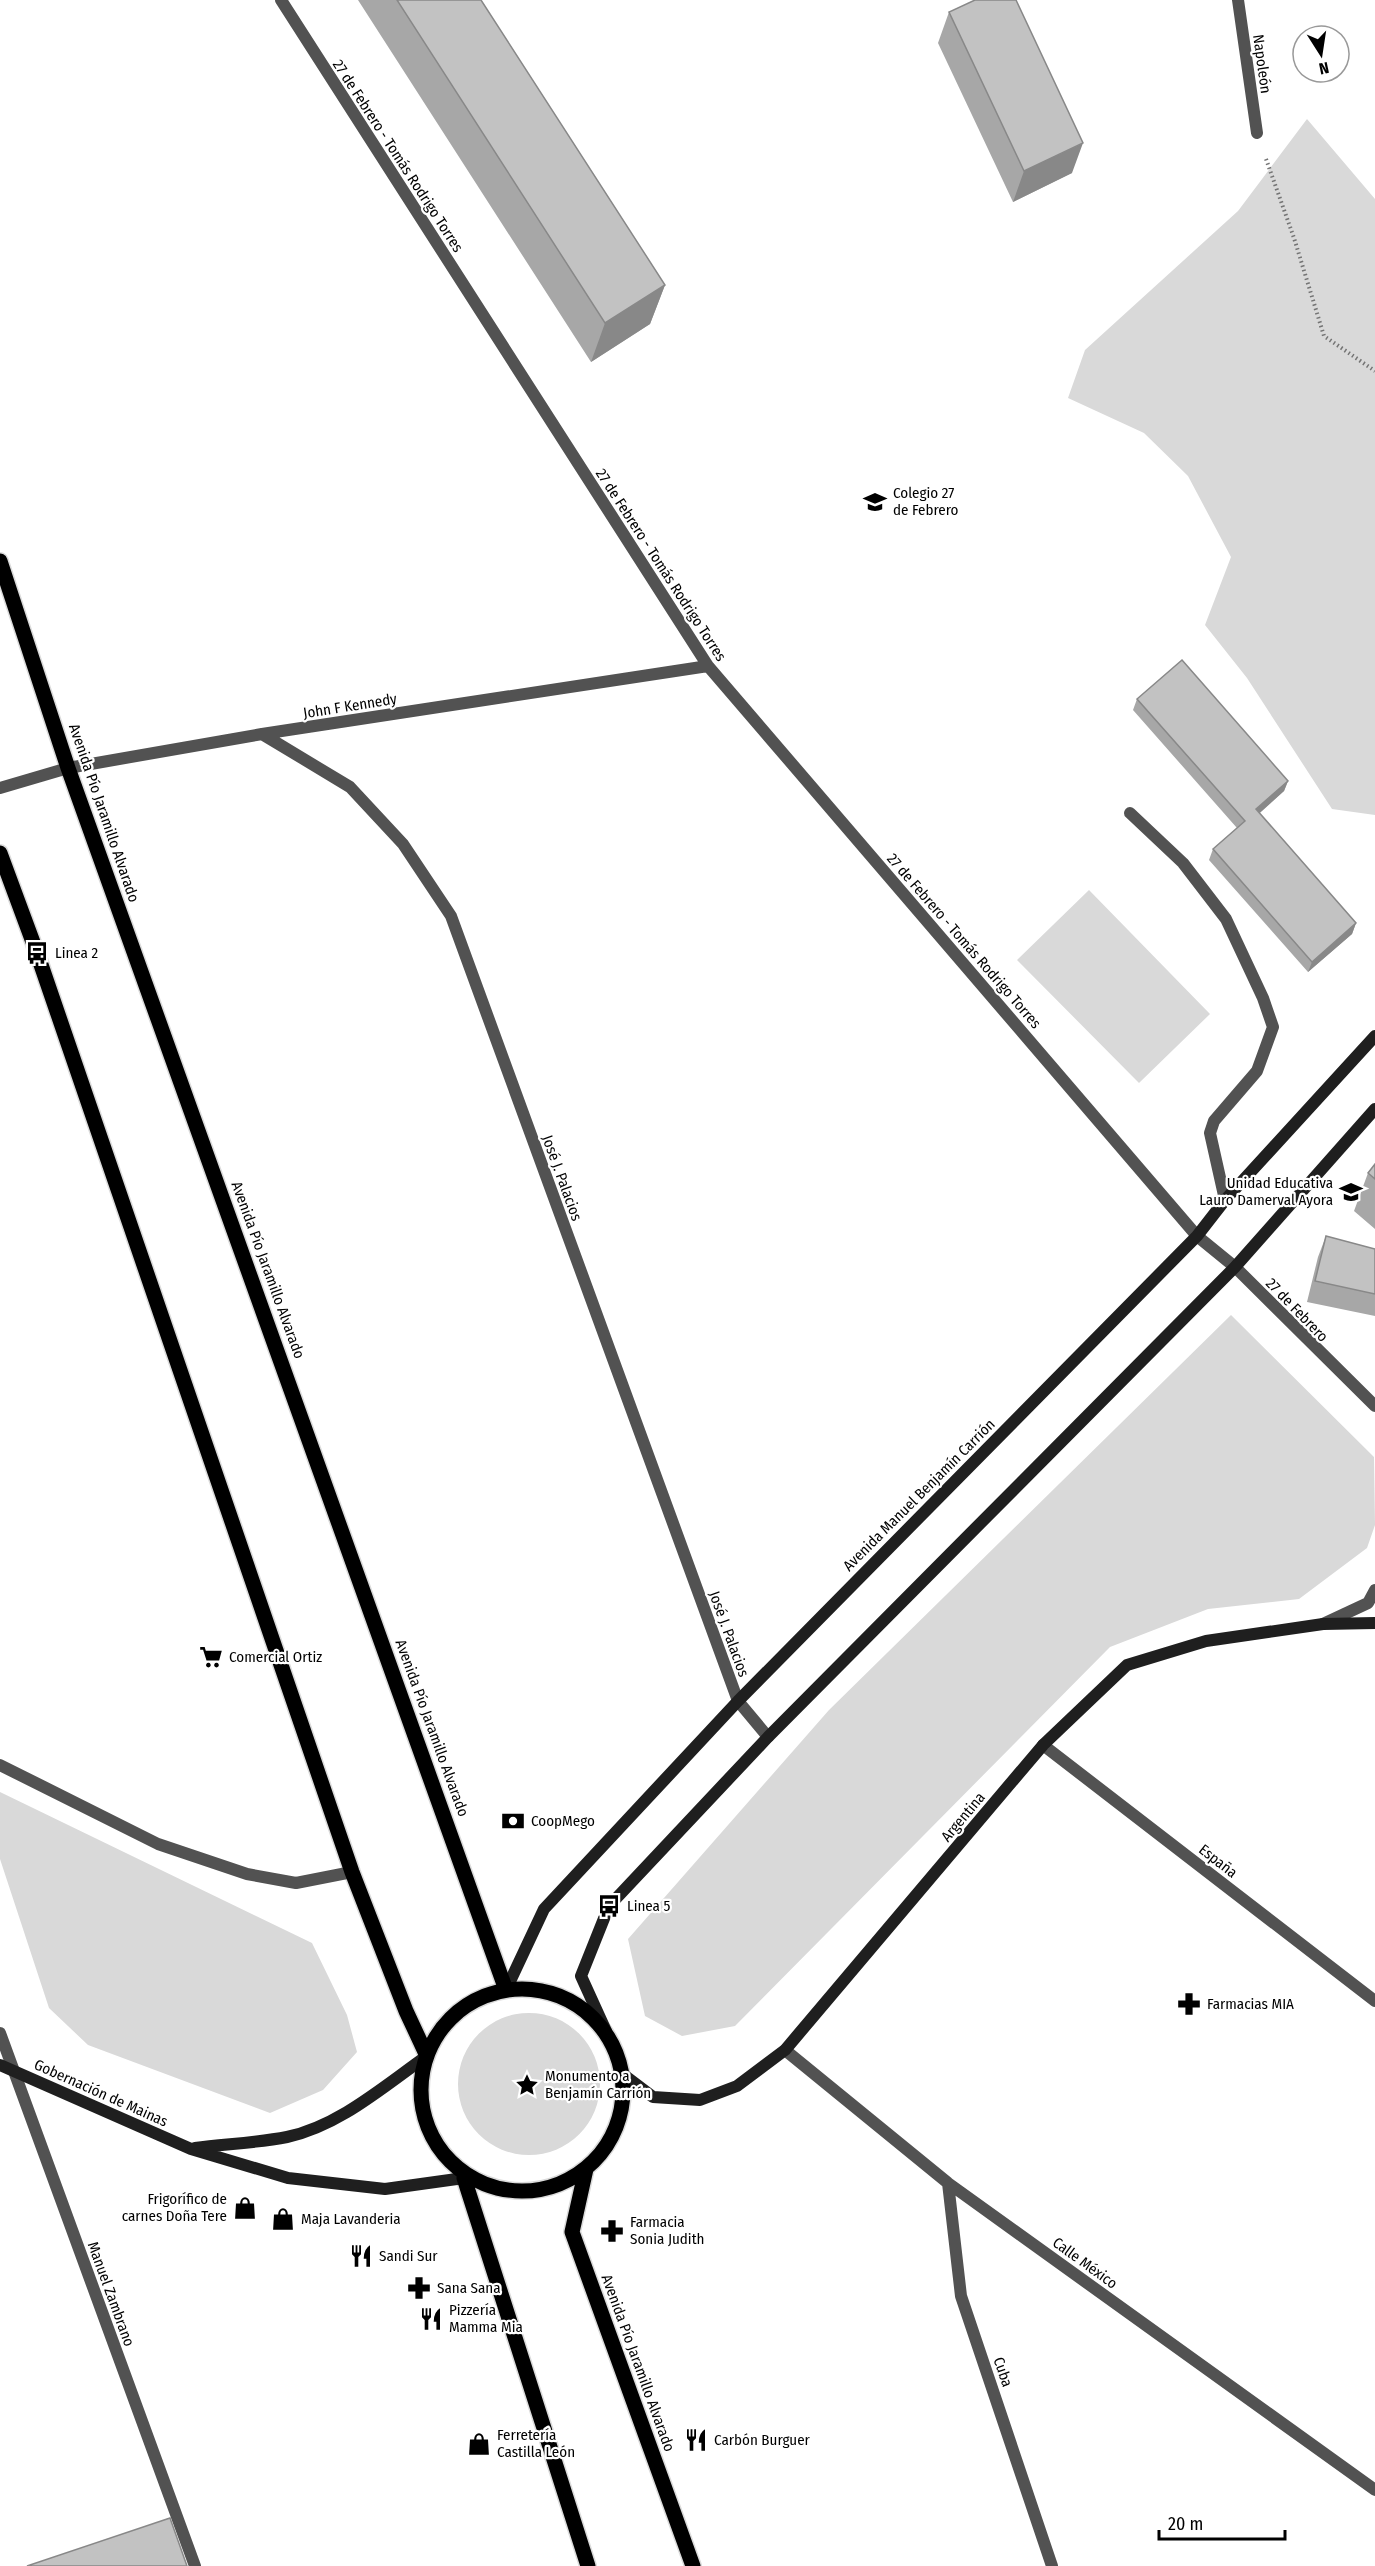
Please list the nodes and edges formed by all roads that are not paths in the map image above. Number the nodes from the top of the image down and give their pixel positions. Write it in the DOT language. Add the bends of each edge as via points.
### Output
graph roads {
  1 [pos="280,0"];
  2 [pos="1238,0"];
  3 [pos="1257,133"];
  4 [pos="0,561"];
  5 [pos="708,666"];
  6 [pos="262,734"];
  7 [pos="68,768"];
  8 [pos="0,788"];
  9 [pos="1130,813"];
  10 [pos="0,853"];
  11 [pos="1375,1036"];
  12 [pos="1375,1109"];
  13 [pos="1226,1200"];
  14 [pos="1197,1236"];
  15 [pos="1235,1267"];
  16 [pos="1375,1406"];
  17 [pos="1375,1590"];
  18 [pos="1375,1623"];
  19 [pos="1323,1624"];
  20 [pos="738,1701"];
  21 [pos="768,1737"];
  22 [pos="1043,1745"];
  23 [pos="0,1765"];
  24 [pos="352,1872"];
  25 [pos="506,1990"];
  26 [pos="1375,2001"];
  27 [pos="606,2031"];
  28 [pos="0,2032"];
  29 [pos="785,2050"];
  30 [pos="427,2056"];
  31 [pos="0,2065"];
  32 [pos="13,2071"];
  33 [pos="624,2075"];
  34 [pos="190,2149"];
  35 [pos="586,2169"];
  36 [pos="464,2178"];
  37 [pos="948,2183"];
  38 [pos="1375,2490"];
  39 [pos="195,2566"];
  40 [pos="588,2566"];
  41 [pos="693,2566"];
  42 [pos="1052,2566"];
  1 -- 5 [label="street, 27 de Febrero - Tomás Rodrigo Torres"];
  2 -- 3 [label="street, Napoleón"];
  4 -- 7 [label="main road, Avenida Pío Jaramillo Alvarado"];
  5 -- 6 [label="street, John F Kennedy"];
  5 -- 14 [label="street, 27 de Febrero - Tomás Rodrigo Torres"];
  6 -- 7 [label="street, John F Kennedy"];
  6 -- 20 [label="street, José J. Palacios" via="350,787 403,843 451,916"];
  7 -- 8 [label="street, John F Kennedy"];
  7 -- 25 [label="main road, Avenida Pío Jaramillo Alvarado"];
  9 -- 13 [label="street" via="1183,863 1226,919 1273,1028 1257,1071 1214,1121 1210,1133"];
  10 -- 24 [label="main road"];
  11 -- 13 [label="main road, Avenida Manuel Benjamín Carrión"];
  12 -- 15 [label="main road"];
  13 -- 14 [label="main road, Avenida Manuel Benjamín Carrión"];
  14 -- 15 [label="street, 27 de Febrero"];
  14 -- 20 [label="main road, Avenida Manuel Benjamín Carrión"];
  15 -- 16 [label="street, 27 de Febrero"];
  15 -- 21 [label="main road"];
  17 -- 19 [label="street" via="1368,1603"];
  18 -- 19 [label="main road, Argentina"];
  19 -- 22 [label="main road, Argentina" via="1206,1641 1127,1665"];
  20 -- 21 [label="street, José J. Palacios"];
  20 -- 25 [label="main road, Avenida Manuel Benjamín Carrión" via="544,1910"];
  21 -- 27 [label="main road" via="609,1906 581,1976"];
  22 -- 26 [label="street, España"];
  22 -- 29 [label="main road, Argentina"];
  23 -- 24 [label="street" via="158,1844 247,1874 296,1883"];
  24 -- 30 [label="main road"];
  25 -- 27 [label="main road" via="551,1992 591,2014"];
  25 -- 30 [label="main road" via="472,2002 454,2017"];
  27 -- 33 [label="main road"];
  28 -- 32 [label="street, Manuel Zambrano"];
  29 -- 33 [label="main road, Argentina" via="737,2086 700,2100 653,2097"];
  29 -- 37 [label="street, Calle México"];
  30 -- 34 [label="main road" via="347,2111 316,2127 288,2136"];
  30 -- 36 [label="main road" via="421,2083 432,2139 445,2162"];
  31 -- 32 [label="main road, Gobernación de Mainas"];
  32 -- 34 [label="main road, Gobernación de Mainas"];
  32 -- 39 [label="street, Manuel Zambrano"];
  33 -- 35 [label="main road" via="618,2127"];
  34 -- 36 [label="main road, Gobernación de Mainas" via="288,2178 385,2189"];
  35 -- 36 [label="main road" via="559,2183 529,2190 492,2189"];
  35 -- 41 [label="main road, Avenida Pío Jaramillo Alvarado" via="572,2232"];
  36 -- 40 [label="main road"];
  37 -- 38 [label="street, Calle México"];
  37 -- 42 [label="street, Cuba" via="961,2296"];
}
